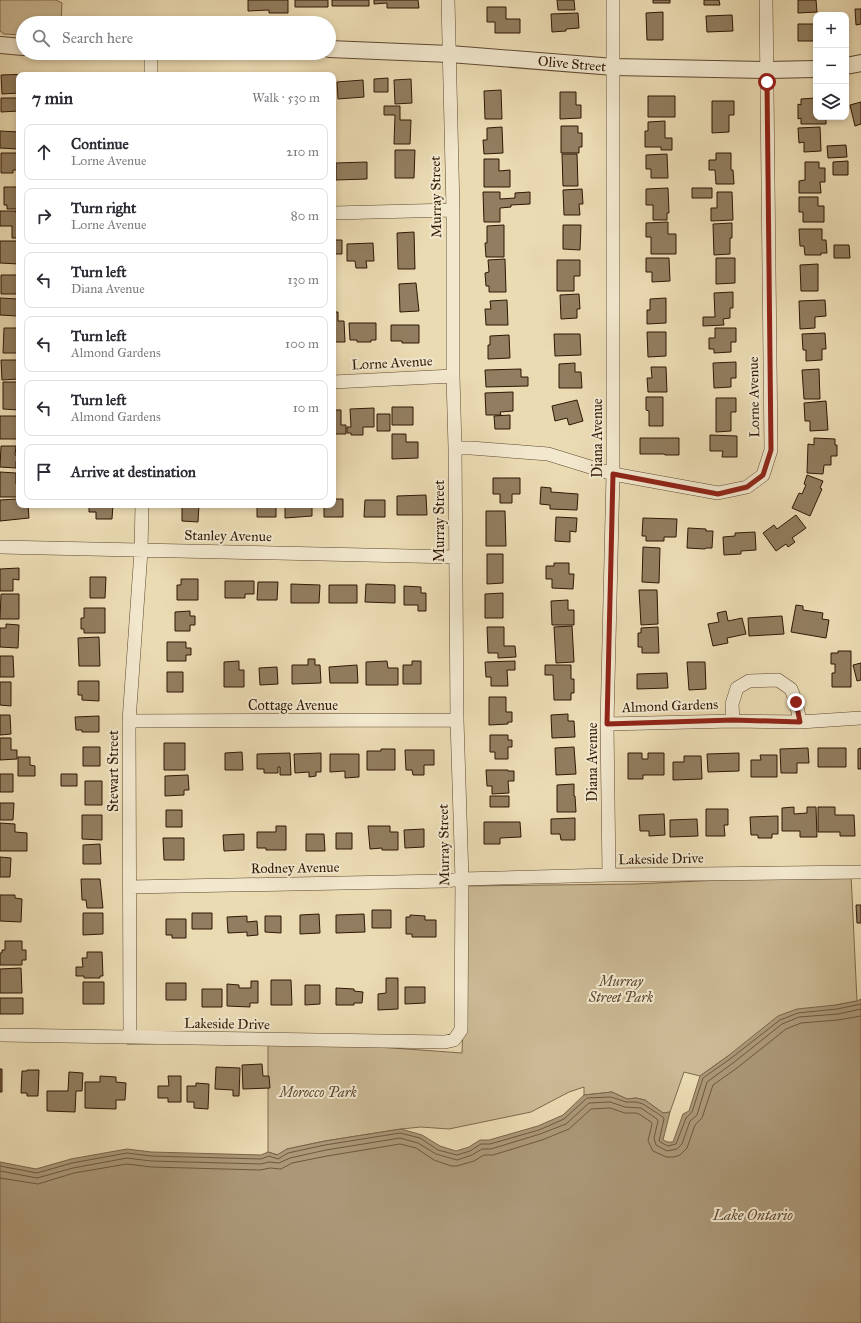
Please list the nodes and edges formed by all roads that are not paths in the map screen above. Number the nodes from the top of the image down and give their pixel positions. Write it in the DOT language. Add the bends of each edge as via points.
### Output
graph roads {
  1 [pos="448,0"];
  2 [pos="613,0"];
  3 [pos="766,0"];
  4 [pos="0,45"];
  5 [pos="16,46"];
  6 [pos="336,49"];
  7 [pos="450,54"];
  8 [pos="151,60"];
  9 [pos="861,63"];
  10 [pos="849,65"];
  11 [pos="614,67"];
  12 [pos="813,69"];
  13 [pos="767,70"];
  14 [pos="151,72"];
  15 [pos="453,210"];
  16 [pos="336,213"];
  17 [pos="453,376"];
  18 [pos="336,382"];
  19 [pos="455,448"];
  20 [pos="613,474"];
  21 [pos="142,508"];
  22 [pos="0,548"];
  23 [pos="141,551"];
  24 [pos="455,557"];
  25 [pos="861,718"];
  26 [pos="457,720"];
  27 [pos="733,720"];
  28 [pos="129,721"];
  29 [pos="800,722"];
  30 [pos="607,724"];
  31 [pos="861,872"];
  32 [pos="609,875"];
  33 [pos="462,879"];
  34 [pos="130,887"];
  35 [pos="0,1036"];
  36 [pos="130,1038"];
  37 [pos="454,1040"];
  1 -- 7 [label="street, Murray Street"];
  2 -- 11 [label="street, Diana Avenue"];
  3 -- 13 [label="street, Lorne Avenue"];
  4 -- 5 [label="street"];
  6 -- 7 [label="street, Olive Street"];
  7 -- 11 [label="street, Olive Street"];
  7 -- 15 [label="street, Murray Street"];
  8 -- 14 [label="street"];
  9 -- 10 [label="street"];
  11 -- 13 [label="street, Olive Street"];
  11 -- 20 [label="street, Diana Avenue"];
  12 -- 13 [label="street, Olive Street"];
  13 -- 20 [label="street, Lorne Avenue" via="771,450 763,475 747,487 718,494"];
  15 -- 16 [label="street"];
  15 -- 17 [label="street, Murray Street"];
  17 -- 18 [label="street, Lorne Avenue"];
  17 -- 19 [label="street, Murray Street"];
  19 -- 20 [label="street, Lorne Avenue" via="548,454"];
  19 -- 24 [label="street, Murray Street"];
  20 -- 30 [label="street, Diana Avenue"];
  21 -- 23 [label="street, Stewart Street"];
  22 -- 23 [label="street, Stanley Avenue"];
  23 -- 24 [label="street, Stanley Avenue"];
  23 -- 28 [label="street, Stewart Street"];
  24 -- 26 [label="street, Murray Street"];
  25 -- 29 [label="street, Almond Gardens"];
  26 -- 28 [label="street, Cottage Avenue"];
  26 -- 33 [label="street, Murray Street"];
  27 -- 29 [label="street, Almond Gardens"];
  27 -- 29 [label="street, Almond Gardens" via="732,704 737,688 749,681 778,680 791,689"];
  27 -- 30 [label="street, Almond Gardens"];
  28 -- 34 [label="street, Stewart Street"];
  30 -- 32 [label="street, Diana Avenue"];
  31 -- 32 [label="street, Lakeside Drive"];
  32 -- 33 [label="street, Lakeside Drive"];
  33 -- 34 [label="street, Rodney Avenue"];
  33 -- 37 [label="street, Murray Street" via="460,1030"];
  34 -- 36 [label="street, Stewart Street"];
  35 -- 36 [label="street, Lakeside Drive"];
  36 -- 37 [label="street, Lakeside Drive" via="445,1042"];
}
